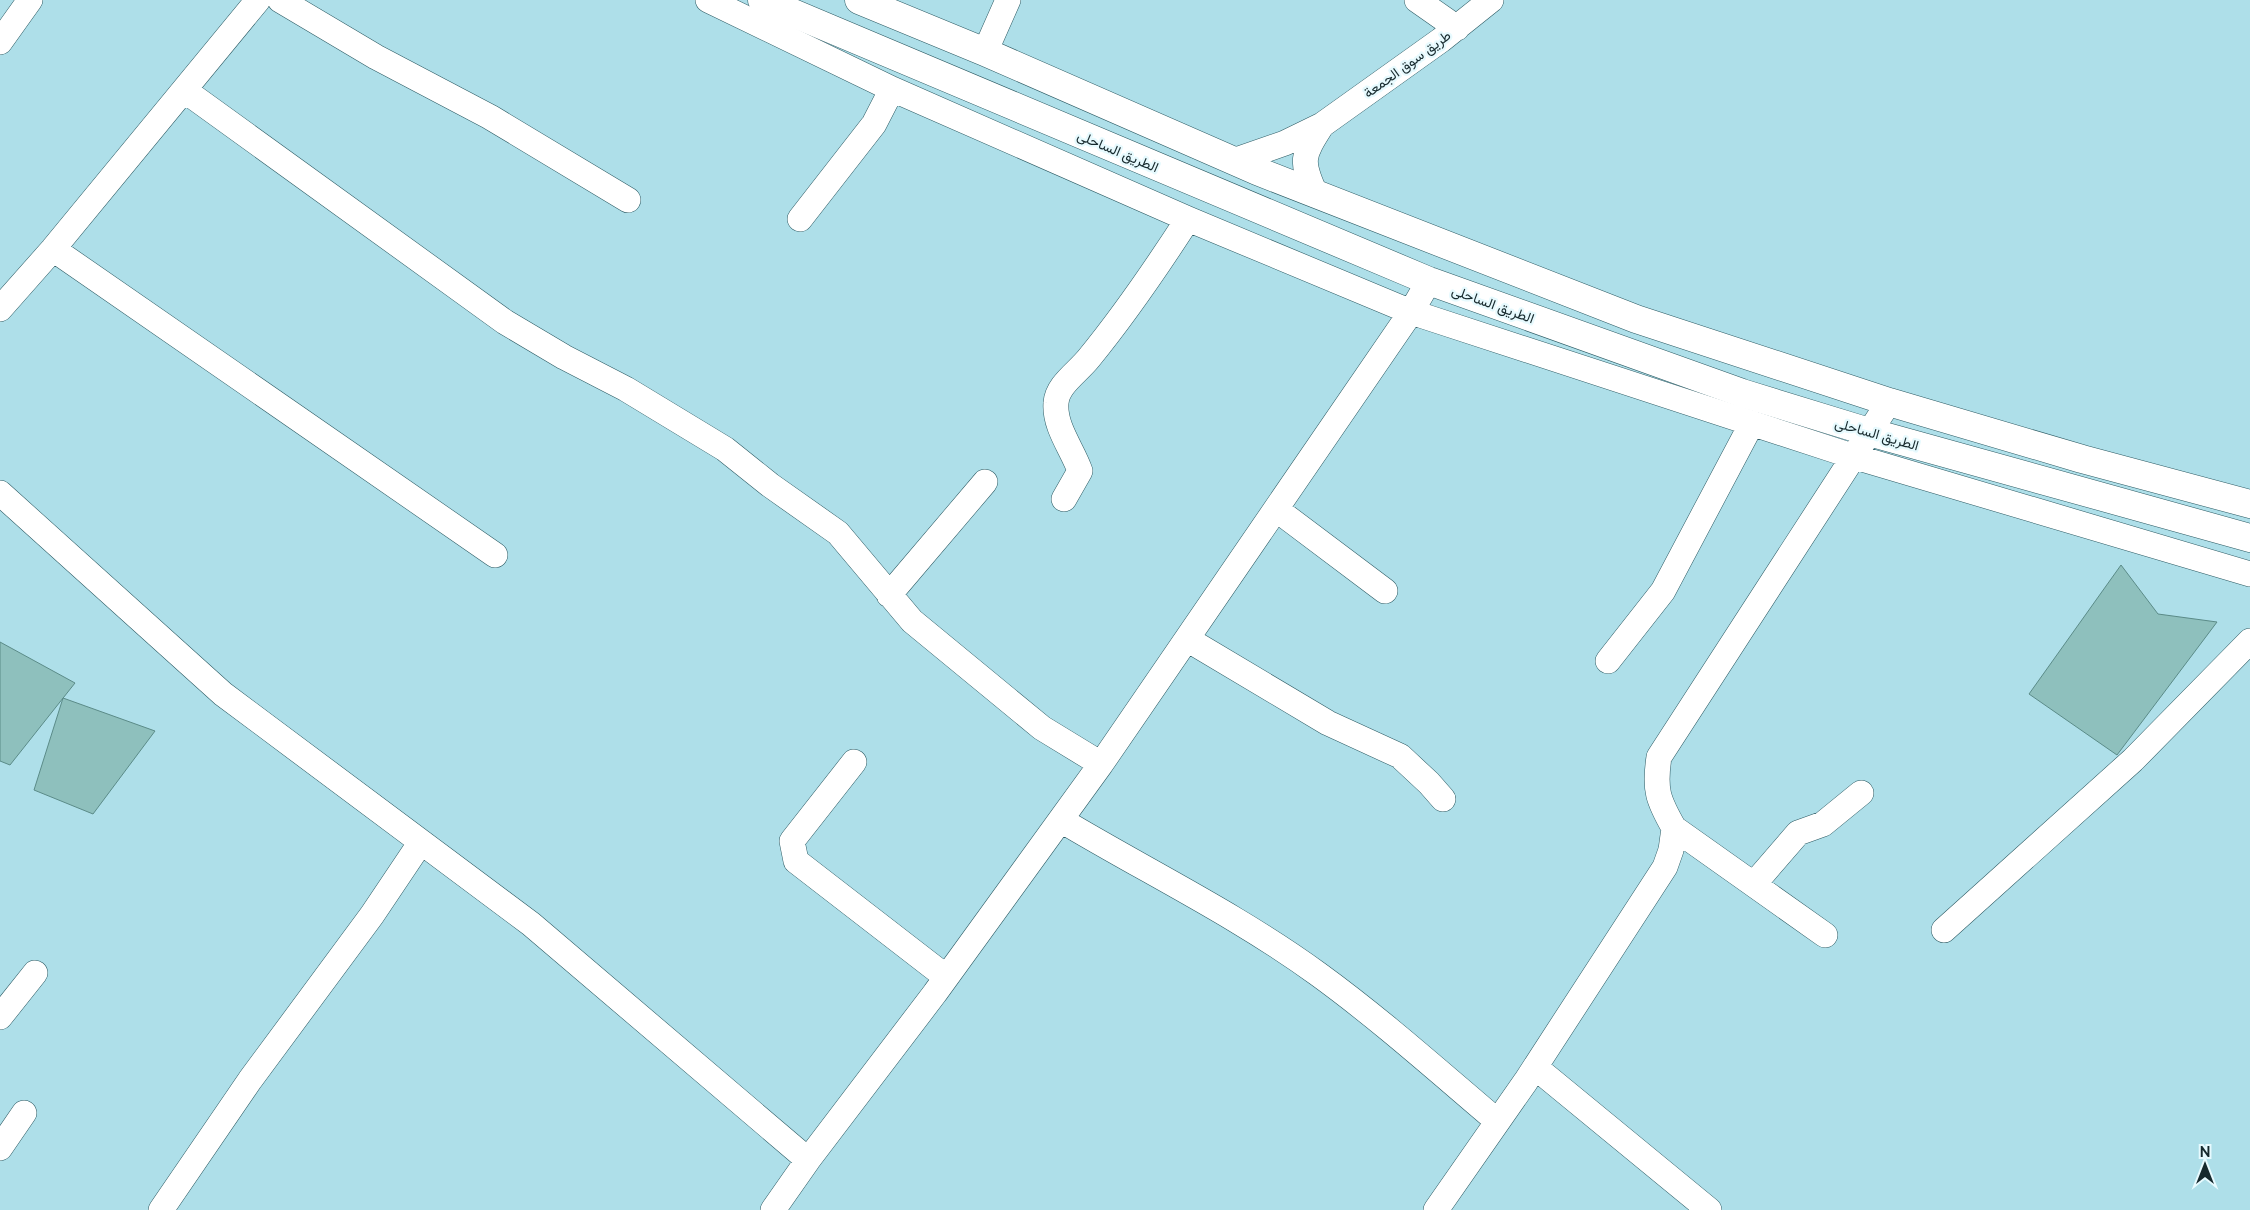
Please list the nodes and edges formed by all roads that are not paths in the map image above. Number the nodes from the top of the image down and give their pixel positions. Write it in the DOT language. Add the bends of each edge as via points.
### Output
graph roads {
  1 [pos="30,0"];
  2 [pos="258,0"];
  3 [pos="280,0"];
  4 [pos="708,0"];
  5 [pos="762,0"];
  6 [pos="858,0"];
  7 [pos="1008,0"];
  8 [pos="1417,0"];
  9 [pos="1491,0"];
  10 [pos="1457,28"];
  11 [pos="0,42"];
  12 [pos="985,52"];
  13 [pos="892,89"];
  14 [pos="184,90"];
  15 [pos="1322,125"];
  16 [pos="1233,161"];
  17 [pos="1316,194"];
  18 [pos="628,200"];
  19 [pos="800,219"];
  20 [pos="1188,219"];
  21 [pos="53,249"];
  22 [pos="1429,281"];
  23 [pos="0,309"];
  24 [pos="1411,312"];
  25 [pos="1889,402"];
  26 [pos="1752,423"];
  27 [pos="1869,432"];
  28 [pos="1852,456"];
  29 [pos="985,482"];
  30 [pos="0,493"];
  31 [pos="1064,499"];
  32 [pos="2250,504"];
  33 [pos="1276,509"];
  34 [pos="2250,538"];
  35 [pos="495,555"];
  36 [pos="2250,574"];
  37 [pos="1385,591"];
  38 [pos="889,594"];
  39 [pos="1187,639"];
  40 [pos="2250,641"];
  41 [pos="1608,661"];
  42 [pos="854,762"];
  43 [pos="1101,764"];
  44 [pos="1861,792"];
  45 [pos="1443,799"];
  46 [pos="1060,820"];
  47 [pos="1674,828"];
  48 [pos="421,842"];
  49 [pos="1754,884"];
  50 [pos="1944,930"];
  51 [pos="1825,935"];
  52 [pos="35,972"];
  53 [pos="946,977"];
  54 [pos="0,1017"];
  55 [pos="1535,1067"];
  56 [pos="24,1114"];
  57 [pos="1497,1121"];
  58 [pos="0,1148"];
  59 [pos="808,1160"];
  60 [pos="160,1210"];
  61 [pos="773,1210"];
  62 [pos="1436,1210"];
  63 [pos="1709,1210"];
  1 -- 11 [label="street"];
  2 -- 14 [label="street"];
  3 -- 18 [label="street" via="376,58 490,117"];
  4 -- 13 [label="street"];
  5 -- 22 [label="highway, الطريق الساحلى"];
  6 -- 12 [label="highway"];
  7 -- 12 [label="street"];
  8 -- 10 [label="street"];
  9 -- 10 [label="street, طريق سوق الجمعة"];
  10 -- 15 [label="street, طريق سوق الجمعة"];
  12 -- 16 [label="highway"];
  13 -- 19 [label="street" via="874,124"];
  13 -- 20 [label="street"];
  14 -- 21 [label="street"];
  14 -- 38 [label="street" via="505,322 725,449 832,527"];
  15 -- 16 [label="street, طريق سوق الجمعة" via="1285,143"];
  15 -- 17 [label="street, طريق سوق الجمعة" via="1307,148 1304,171"];
  16 -- 17 [label="highway"];
  17 -- 25 [label="highway" via="1636,319"];
  20 -- 24 [label="street"];
  20 -- 31 [label="street" via="1136,299 1059,392 1057,417 1080,471"];
  21 -- 23 [label="street"];
  21 -- 35 [label="street"];
  22 -- 24 [label="street"];
  22 -- 27 [label="highway, الطريق الساحلى" via="1742,393"];
  24 -- 26 [label="street"];
  24 -- 33 [label="street"];
  25 -- 27 [label="street"];
  25 -- 32 [label="highway"];
  26 -- 28 [label="street"];
  26 -- 41 [label="street" via="1664,591"];
  27 -- 28 [label="street"];
  27 -- 34 [label="highway, الطريق الساحلى"];
  28 -- 36 [label="street"];
  28 -- 47 [label="street" via="1659,757 1655,781 1661,805"];
  29 -- 38 [label="street"];
  30 -- 48 [label="street" via="223,694"];
  33 -- 37 [label="street"];
  33 -- 39 [label="street"];
  38 -- 43 [label="street" via="912,621 1042,728"];
  39 -- 43 [label="street"];
  39 -- 45 [label="street" via="1328,723 1400,756"];
  40 -- 50 [label="street" via="2133,760"];
  42 -- 53 [label="street" via="792,841 796,861"];
  43 -- 46 [label="street"];
  44 -- 49 [label="street" via="1822,824 1798,833"];
  46 -- 53 [label="street"];
  46 -- 57 [label="street" via="1274,944 1318,974"];
  47 -- 49 [label="street"];
  47 -- 55 [label="street" via="1665,867"];
  48 -- 59 [label="street" via="531,924"];
  48 -- 60 [label="street"];
  49 -- 51 [label="street"];
  52 -- 54 [label="street"];
  53 -- 59 [label="street"];
  55 -- 57 [label="street"];
  55 -- 63 [label="street"];
  56 -- 58 [label="street"];
  57 -- 62 [label="street"];
  59 -- 61 [label="street"];
}
